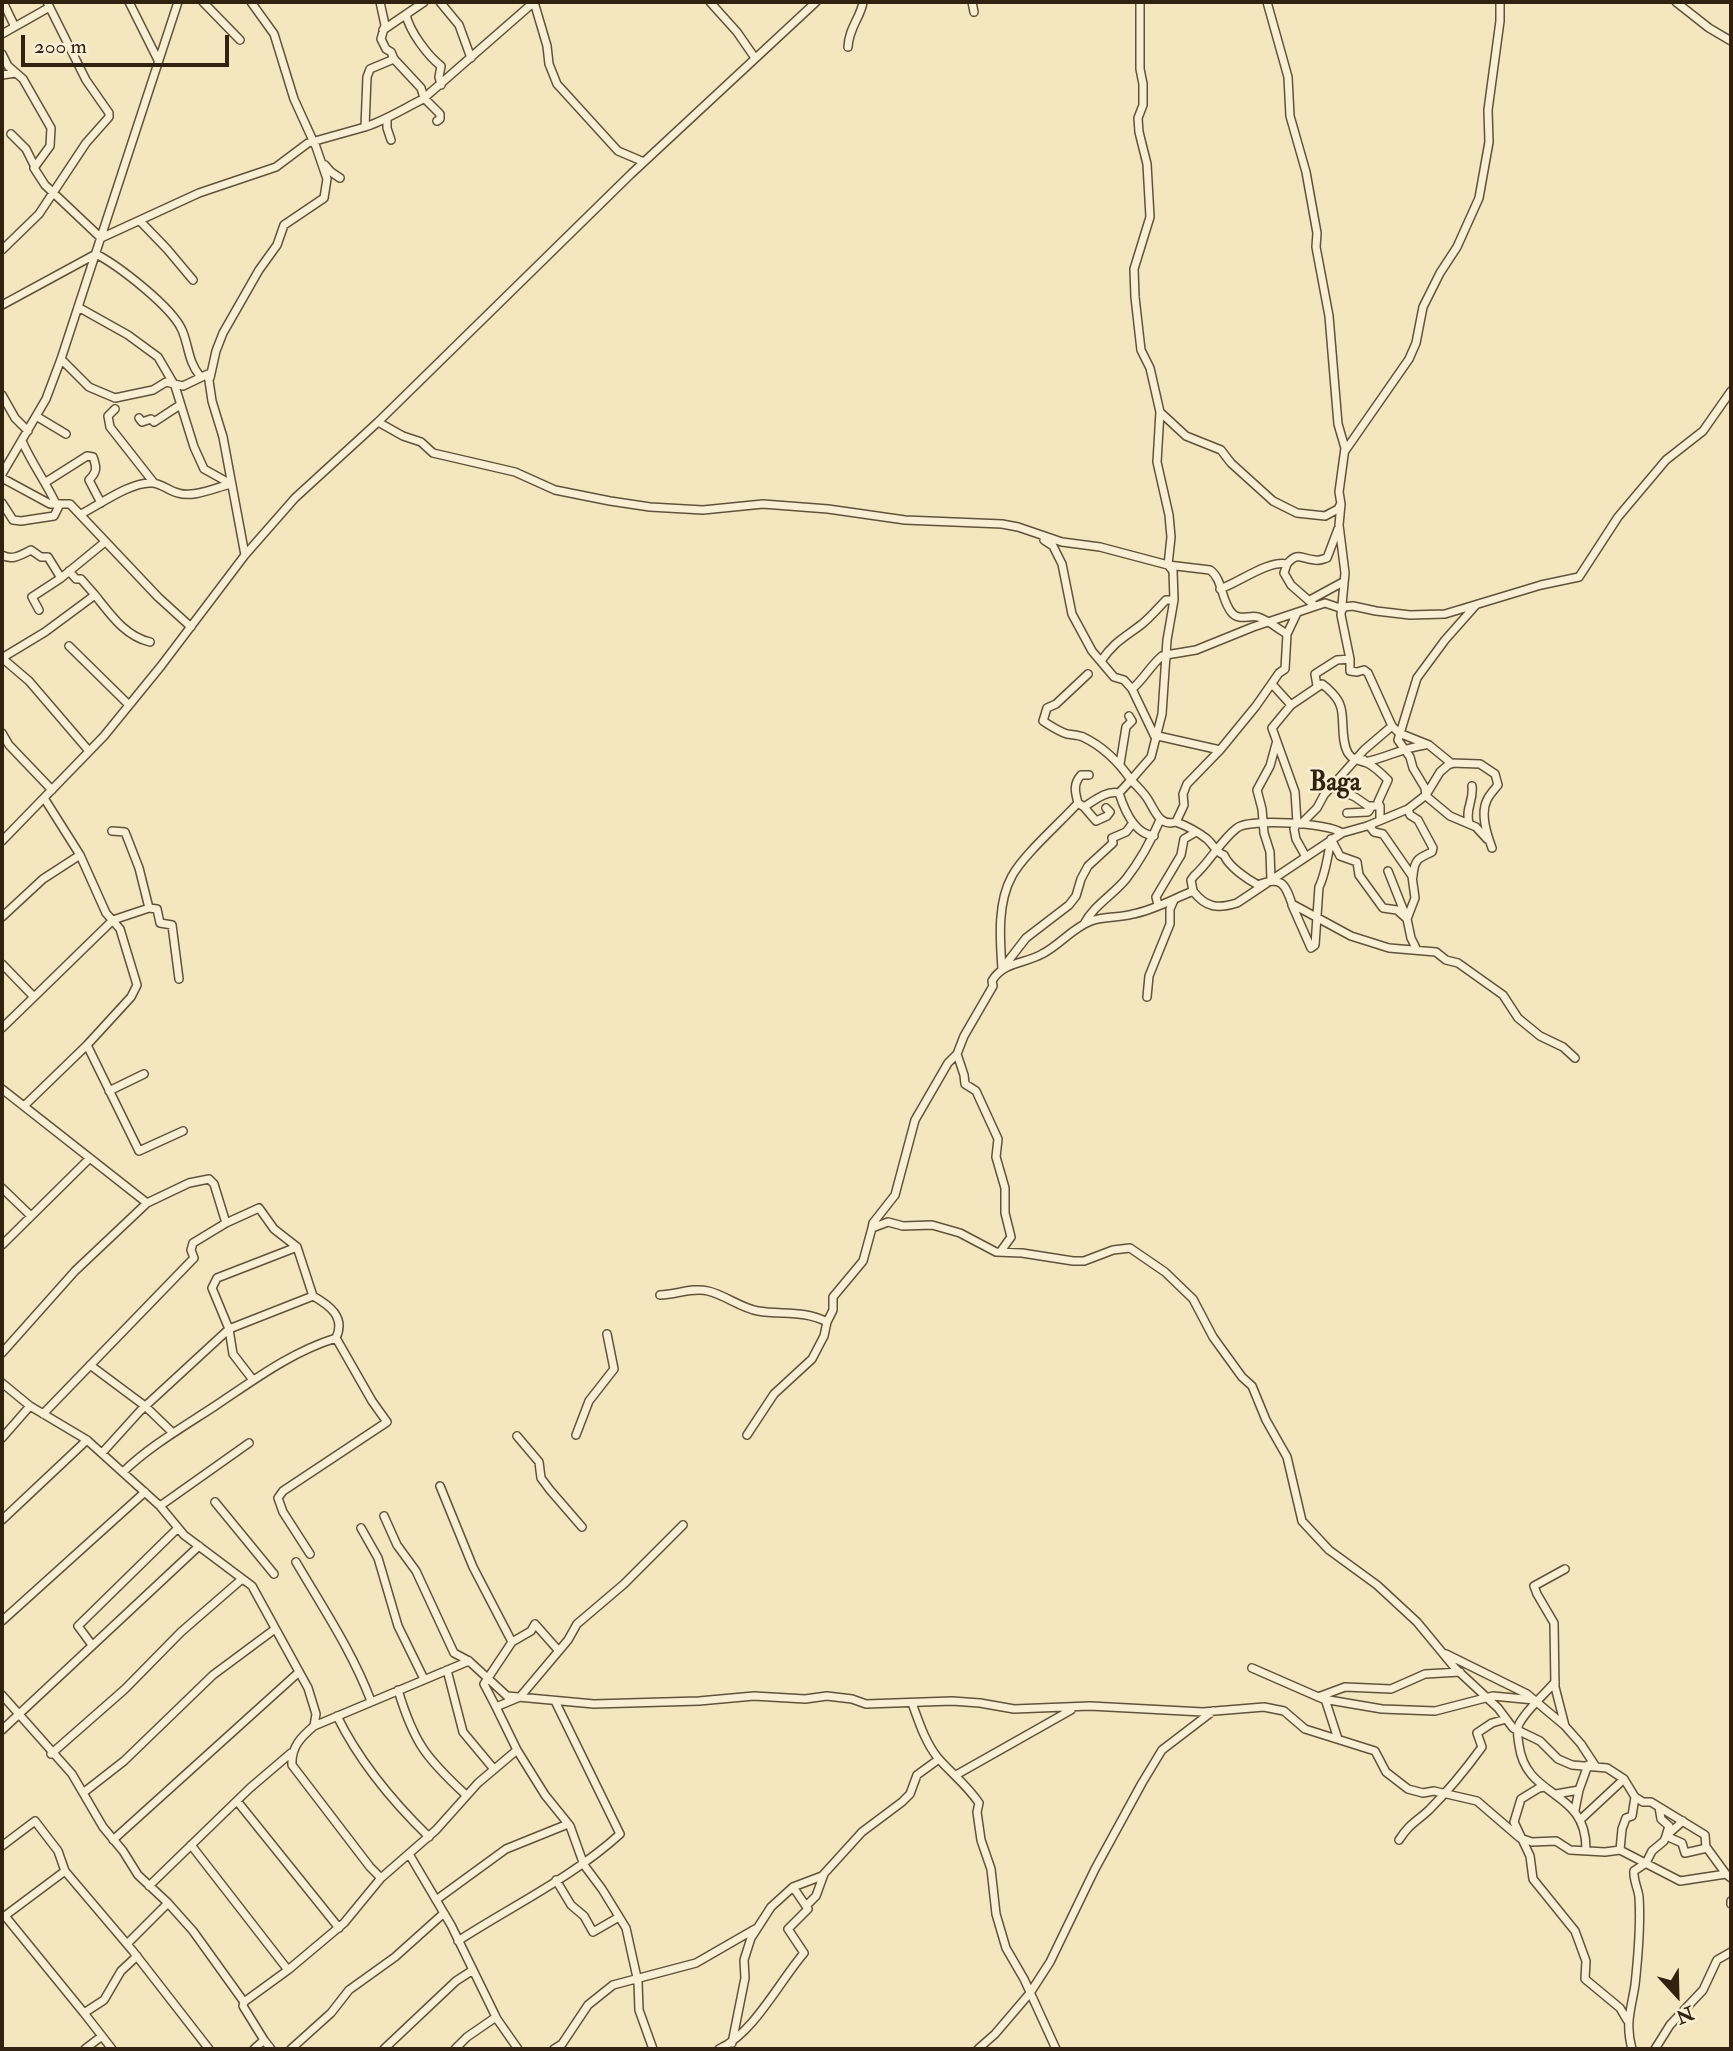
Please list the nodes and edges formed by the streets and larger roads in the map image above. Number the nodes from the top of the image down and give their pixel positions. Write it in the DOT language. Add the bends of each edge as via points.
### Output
graph roads {
  1 [pos="3,2"];
  2 [pos="129,2"];
  3 [pos="178,2"];
  4 [pos="204,2"];
  5 [pos="251,2"];
  6 [pos="380,2"];
  7 [pos="424,2"];
  8 [pos="440,2"];
  9 [pos="534,2"];
  10 [pos="710,2"];
  11 [pos="816,2"];
  12 [pos="863,2"];
  13 [pos="972,2"];
  14 [pos="1140,2"];
  15 [pos="1267,2"];
  16 [pos="1500,2"];
  17 [pos="1676,2"];
  18 [pos="47,5"];
  19 [pos="974,12"];
  20 [pos="406,15"];
  21 [pos="14,25"];
  22 [pos="383,30"];
  23 [pos="2,34"];
  24 [pos="240,40"];
  25 [pos="1731,41"];
  26 [pos="848,47"];
  27 [pos="2,54"];
  28 [pos="471,58"];
  29 [pos="755,58"];
  30 [pos="394,59"];
  31 [pos="158,60"];
  32 [pos="16,73"];
  33 [pos="2,75"];
  34 [pos="441,85"];
  35 [pos="424,98"];
  36 [pos="387,118"];
  37 [pos="438,121"];
  38 [pos="365,127"];
  39 [pos="11,134"];
  40 [pos="391,140"];
  41 [pos="314,141"];
  42 [pos="644,162"];
  43 [pos="34,165"];
  44 [pos="340,178"];
  45 [pos="54,193"];
  46 [pos="140,221"];
  47 [pos="101,238"];
  48 [pos="2,250"];
  49 [pos="96,254"];
  50 [pos="193,280"];
  51 [pos="2,305"];
  52 [pos="78,307"];
  53 [pos="61,359"];
  54 [pos="200,376"];
  55 [pos="210,378"];
  56 [pos="175,386"];
  57 [pos="1731,391"];
  58 [pos="2,395"];
  59 [pos="4,405"];
  60 [pos="180,405"];
  61 [pos="115,409"];
  62 [pos="1160,412"];
  63 [pos="36,416"];
  64 [pos="139,418"];
  65 [pos="378,422"];
  66 [pos="28,430"];
  67 [pos="66,435"];
  68 [pos="22,440"];
  69 [pos="1345,451"];
  70 [pos="2,476"];
  71 [pos="46,482"];
  72 [pos="154,482"];
  73 [pos="231,484"];
  74 [pos="2,503"];
  75 [pos="101,503"];
  76 [pos="58,504"];
  77 [pos="1341,504"];
  78 [pos="81,514"];
  79 [pos="1339,525"];
  80 [pos="1038,535"];
  81 [pos="105,542"];
  82 [pos="2,555"];
  83 [pos="245,555"];
  84 [pos="1287,564"];
  85 [pos="1168,565"];
  86 [pos="69,571"];
  87 [pos="61,578"];
  88 [pos="1343,582"];
  89 [pos="1220,589"];
  90 [pos="95,595"];
  91 [pos="1174,600"];
  92 [pos="1313,603"];
  93 [pos="1476,605"];
  94 [pos="1343,608"];
  95 [pos="39,610"];
  96 [pos="1297,613"];
  97 [pos="1269,623"];
  98 [pos="191,627"];
  99 [pos="1287,634"];
  100 [pos="150,642"];
  101 [pos="69,646"];
  102 [pos="1166,657"];
  103 [pos="1350,659"];
  104 [pos="1101,661"];
  105 [pos="1088,674"];
  106 [pos="1272,684"];
  107 [pos="1317,686"];
  108 [pos="1132,689"];
  109 [pos="129,705"];
  110 [pos="1292,705"];
  111 [pos="1129,716"];
  112 [pos="1392,726"];
  113 [pos="2,733"];
  114 [pos="1399,733"];
  115 [pos="1158,738"];
  116 [pos="1276,744"];
  117 [pos="1429,745"];
  118 [pos="1404,748"];
  119 [pos="1220,750"];
  120 [pos="89,751"];
  121 [pos="1361,759"];
  122 [pos="1455,763"];
  123 [pos="1120,764"];
  124 [pos="1088,775"];
  125 [pos="1131,780"];
  126 [pos="1472,786"];
  127 [pos="1332,787"];
  128 [pos="52,790"];
  129 [pos="1119,793"];
  130 [pos="1426,795"];
  131 [pos="44,798"];
  132 [pos="1081,805"];
  133 [pos="1376,806"];
  134 [pos="1105,808"];
  135 [pos="1408,809"];
  136 [pos="1347,813"];
  137 [pos="1160,820"];
  138 [pos="1133,822"];
  139 [pos="1376,822"];
  140 [pos="1172,823"];
  141 [pos="1469,823"];
  142 [pos="1262,824"];
  143 [pos="1299,824"];
  144 [pos="112,831"];
  145 [pos="1196,832"];
  146 [pos="1342,833"];
  147 [pos="1153,835"];
  148 [pos="1331,839"];
  149 [pos="2,841"];
  150 [pos="1217,852"];
  151 [pos="80,855"];
  152 [pos="1306,857"];
  153 [pos="1388,871"];
  154 [pos="1412,876"];
  155 [pos="1271,880"];
  156 [pos="1193,891"];
  157 [pos="1174,899"];
  158 [pos="1292,904"];
  159 [pos="1158,905"];
  160 [pos="149,908"];
  161 [pos="2,918"];
  162 [pos="1316,919"];
  163 [pos="1408,919"];
  164 [pos="113,920"];
  165 [pos="1083,925"];
  166 [pos="1416,950"];
  167 [pos="2,964"];
  168 [pos="1002,969"];
  169 [pos="179,979"];
  170 [pos="34,997"];
  171 [pos="1147,997"];
  172 [pos="2,1028"];
  173 [pos="87,1045"];
  174 [pos="957,1054"];
  175 [pos="1575,1058"];
  176 [pos="144,1074"];
  177 [pos="2,1089"];
  178 [pos="109,1091"];
  179 [pos="24,1106"];
  180 [pos="183,1131"];
  181 [pos="90,1158"];
  182 [pos="2,1188"];
  183 [pos="147,1203"];
  184 [pos="31,1216"];
  185 [pos="226,1223"];
  186 [pos="872,1228"];
  187 [pos="2,1245"];
  188 [pos="297,1247"];
  189 [pos="1001,1251"];
  190 [pos="660,1295"];
  191 [pos="313,1296"];
  192 [pos="827,1322"];
  193 [pos="229,1329"];
  194 [pos="607,1334"];
  195 [pos="336,1338"];
  196 [pos="2,1353"];
  197 [pos="90,1365"];
  198 [pos="253,1380"];
  199 [pos="2,1383"];
  200 [pos="30,1406"];
  201 [pos="145,1406"];
  202 [pos="43,1414"];
  203 [pos="173,1433"];
  204 [pos="576,1435"];
  205 [pos="747,1435"];
  206 [pos="517,1436"];
  207 [pos="2,1438"];
  208 [pos="87,1440"];
  209 [pos="249,1443"];
  210 [pos="102,1453"];
  211 [pos="123,1472"];
  212 [pos="440,1486"];
  213 [pos="145,1492"];
  214 [pos="215,1502"];
  215 [pos="160,1506"];
  216 [pos="384,1516"];
  217 [pos="2,1520"];
  218 [pos="683,1525"];
  219 [pos="178,1528"];
  220 [pos="361,1528"];
  221 [pos="582,1528"];
  222 [pos="199,1546"];
  223 [pos="310,1555"];
  224 [pos="296,1562"];
  225 [pos="1565,1569"];
  226 [pos="274,1574"];
  227 [pos="242,1579"];
  228 [pos="2,1621"];
  229 [pos="275,1629"];
  230 [pos="512,1642"];
  231 [pos="92,1645"];
  232 [pos="558,1650"];
  233 [pos="1442,1652"];
  234 [pos="469,1661"];
  235 [pos="1252,1668"];
  236 [pos="447,1670"];
  237 [pos="299,1672"];
  238 [pos="1460,1672"];
  239 [pos="489,1678"];
  240 [pos="424,1679"];
  241 [pos="1555,1682"];
  242 [pos="398,1690"];
  243 [pos="2,1695"];
  244 [pos="520,1697"];
  245 [pos="1321,1698"];
  246 [pos="1487,1698"];
  247 [pos="371,1701"];
  248 [pos="555,1701"];
  249 [pos="1536,1702"];
  250 [pos="912,1703"];
  251 [pos="496,1707"];
  252 [pos="1075,1708"];
  253 [pos="1214,1711"];
  254 [pos="18,1714"];
  255 [pos="337,1716"];
  256 [pos="1506,1718"];
  257 [pos="314,1726"];
  258 [pos="1565,1726"];
  259 [pos="1517,1728"];
  260 [pos="2,1730"];
  261 [pos="1338,1739"];
  262 [pos="517,1749"];
  263 [pos="291,1753"];
  264 [pos="51,1754"];
  265 [pos="939,1759"];
  266 [pos="1592,1766"];
  267 [pos="493,1768"];
  268 [pos="956,1775"];
  269 [pos="1624,1779"];
  270 [pos="1545,1787"];
  271 [pos="1579,1790"];
  272 [pos="83,1793"];
  273 [pos="1445,1793"];
  274 [pos="1556,1794"];
  275 [pos="466,1795"];
  276 [pos="1635,1797"];
  277 [pos="237,1801"];
  278 [pos="1659,1807"];
  279 [pos="1575,1810"];
  280 [pos="1580,1820"];
  281 [pos="1683,1821"];
  282 [pos="568,1824"];
  283 [pos="1666,1836"];
  284 [pos="429,1837"];
  285 [pos="1520,1838"];
  286 [pos="113,1840"];
  287 [pos="1399,1840"];
  288 [pos="191,1845"];
  289 [pos="2,1846"];
  290 [pos="1706,1848"];
  291 [pos="1586,1850"];
  292 [pos="1620,1850"];
  293 [pos="409,1854"];
  294 [pos="583,1862"];
  295 [pos="1646,1863"];
  296 [pos="65,1871"];
  297 [pos="824,1874"];
  298 [pos="1729,1876"];
  299 [pos="382,1878"];
  300 [pos="556,1880"];
  301 [pos="149,1886"];
  302 [pos="793,1887"];
  303 [pos="436,1900"];
  304 [pos="168,1903"];
  305 [pos="806,1906"];
  306 [pos="444,1913"];
  307 [pos="3,1917"];
  308 [pos="619,1917"];
  309 [pos="339,1928"];
  310 [pos="756,1929"];
  311 [pos="458,1941"];
  312 [pos="127,1944"];
  313 [pos="1731,1952"];
  314 [pos="136,1956"];
  315 [pos="288,1970"];
  316 [pos="473,1970"];
  317 [pos="638,1979"];
  318 [pos="1030,1993"];
  319 [pos="244,2002"];
  320 [pos="84,2013"];
  321 [pos="496,2017"];
  322 [pos="1627,2020"];
  323 [pos="102,2036"];
  324 [pos="264,2040"];
  325 [pos="732,2043"];
  326 [pos="85,2049"];
  327 [pos="112,2049"];
  328 [pos="209,2049"];
  329 [pos="254,2049"];
  330 [pos="271,2049"];
  331 [pos="291,2049"];
  332 [pos="384,2049"];
  333 [pos="454,2049"];
  334 [pos="518,2049"];
  335 [pos="554,2049"];
  336 [pos="653,2049"];
  337 [pos="719,2049"];
  338 [pos="978,2049"];
  339 [pos="1056,2049"];
  340 [pos="1632,2049"];
  341 [pos="1656,2049"];
  1 -- 21 [label="street"];
  2 -- 31 [label="street"];
  3 -- 31 [label="street"];
  4 -- 24 [label="street"];
  5 -- 41 [label="street" via="274,34 294,99"];
  6 -- 22 [label="street"];
  7 -- 20 [label="street"];
  8 -- 28 [label="street" via="459,25"];
  9 -- 28 [label="street"];
  9 -- 42 [label="street" via="557,84 618,151"];
  10 -- 29 [label="street"];
  11 -- 29 [label="street"];
  12 -- 26 [label="street"];
  13 -- 19 [label="street"];
  14 -- 62 [label="street" via="1143,105 1138,118 1150,217 1134,269 1135,297 1141,350"];
  15 -- 69 [label="street" via="1288,77 1290,116 1310,189"];
  16 -- 69 [label="street" via="1488,150 1479,198 1423,307 1409,359"];
  17 -- 25 [label="street"];
  18 -- 21 [label="street"];
  18 -- 45 [label="street" via="86,80 109,113"];
  20 -- 22 [label="street"];
  20 -- 34 [label="street" via="425,52 441,66"];
  21 -- 23 [label="street"];
  22 -- 30 [label="street" via="381,39"];
  27 -- 32 [label="street"];
  28 -- 34 [label="street"];
  29 -- 42 [label="street"];
  30 -- 35 [label="street" via="421,88"];
  30 -- 38 [label="street" via="370,69 367,76"];
  31 -- 47 [label="street"];
  32 -- 33 [label="street"];
  32 -- 43 [label="street" via="51,128 50,146"];
  34 -- 35 [label="street"];
  35 -- 36 [label="street"];
  35 -- 37 [label="street" via="440,114"];
  36 -- 38 [label="street"];
  36 -- 40 [label="street"];
  38 -- 41 [label="street"];
  39 -- 43 [label="street"];
  41 -- 44 [label="street" via="325,166"];
  41 -- 46 [label="street" via="276,167 199,193"];
  41 -- 55 [label="street" via="327,179 324,198 284,225 277,245 223,333"];
  42 -- 65 [label="street"];
  43 -- 45 [label="street"];
  45 -- 47 [label="street"];
  45 -- 48 [label="street"];
  46 -- 47 [label="street"];
  46 -- 50 [label="street"];
  47 -- 49 [label="street"];
  49 -- 51 [label="street"];
  49 -- 52 [label="street"];
  49 -- 54 [label="street" via="140,285 178,322 190,361"];
  52 -- 53 [label="street"];
  52 -- 56 [label="street" via="158,356"];
  53 -- 56 [label="street" via="89,387 115,398 153,390 166,382"];
  53 -- 63 [label="street"];
  54 -- 55 [label="street" via="206,373"];
  54 -- 56 [label="street"];
  55 -- 73 [label="street"];
  56 -- 60 [label="street"];
  57 -- 93 [label="street" via="1703,431 1666,460 1618,517 1579,577"];
  58 -- 59 [label="street"];
  59 -- 66 [label="street"];
  60 -- 64 [label="street" via="154,422"];
  60 -- 73 [label="street" via="204,469"];
  61 -- 72 [label="street" via="108,416 110,427"];
  62 -- 77 [label="street" via="1186,436 1221,450 1273,501 1297,513 1325,516"];
  62 -- 85 [label="street" via="1157,461 1170,526"];
  63 -- 66 [label="street"];
  63 -- 67 [label="street"];
  65 -- 80 [label="street" via="421,442 433,453 610,501 703,510 763,504 828,509 905,520 1002,524"];
  65 -- 83 [label="street" via="295,498"];
  66 -- 68 [label="street"];
  68 -- 70 [label="street"];
  68 -- 71 [label="street" via="33,467"];
  69 -- 77 [label="street"];
  70 -- 76 [label="street" via="36,498"];
  71 -- 75 [label="street" via="87,456 93,457 97,467 89,480"];
  71 -- 76 [label="street"];
  72 -- 73 [label="street" via="193,496"];
  72 -- 75 [label="street"];
  73 -- 83 [label="street"];
  74 -- 76 [label="street" via="16,521 54,516"];
  75 -- 78 [label="street"];
  76 -- 78 [label="street" via="71,504"];
  77 -- 79 [label="street"];
  78 -- 81 [label="street"];
  79 -- 84 [label="street" via="1327,558 1301,555"];
  79 -- 88 [label="street"];
  80 -- 85 [label="street"];
  80 -- 104 [label="street" via="1053,546 1062,564 1072,614"];
  81 -- 86 [label="street"];
  81 -- 98 [label="street"];
  82 -- 87 [label="street" via="15,557 30,550 48,556"];
  83 -- 98 [label="street"];
  84 -- 89 [label="street" via="1274,563"];
  84 -- 92 [label="street" via="1286,577"];
  85 -- 89 [label="street" via="1210,570"];
  85 -- 91 [label="street" via="1173,571"];
  86 -- 87 [label="street"];
  86 -- 90 [label="street"];
  87 -- 95 [label="street" via="32,597"];
  88 -- 92 [label="street"];
  88 -- 94 [label="street"];
  89 -- 97 [label="street" via="1233,615"];
  90 -- 100 [label="street" via="117,623"];
  90 -- 120 [label="street" via="2,658 29,681"];
  91 -- 102 [label="street"];
  91 -- 104 [label="street" via="1166,600"];
  92 -- 94 [label="street"];
  92 -- 96 [label="street"];
  93 -- 94 [label="street" via="1445,614 1410,615"];
  93 -- 114 [label="street" via="1417,678"];
  94 -- 103 [label="street"];
  96 -- 97 [label="street"];
  96 -- 99 [label="street"];
  97 -- 99 [label="street"];
  97 -- 102 [label="street"];
  98 -- 109 [label="street"];
  99 -- 106 [label="street" via="1285,669"];
  101 -- 109 [label="street"];
  102 -- 108 [label="street" via="1152,664"];
  102 -- 115 [label="street"];
  103 -- 107 [label="street" via="1337,660 1315,674"];
  103 -- 112 [label="street" via="1350,671 1368,673"];
  104 -- 108 [label="street"];
  105 -- 123 [label="street" via="1047,708 1043,721 1099,744"];
  106 -- 110 [label="street"];
  106 -- 119 [label="street"];
  107 -- 110 [label="street"];
  107 -- 121 [label="street" via="1326,687 1341,705 1347,752"];
  108 -- 115 [label="street"];
  109 -- 120 [label="street"];
  110 -- 116 [label="street" via="1272,728"];
  111 -- 123 [label="street" via="1132,721 1126,727"];
  112 -- 114 [label="street"];
  112 -- 121 [label="street"];
  113 -- 128 [label="street"];
  114 -- 117 [label="street"];
  114 -- 118 [label="street"];
  115 -- 119 [label="street"];
  115 -- 125 [label="street" via="1151,757"];
  116 -- 142 [label="street" via="1257,790"];
  116 -- 143 [label="street" via="1295,792"];
  117 -- 118 [label="street"];
  117 -- 122 [label="street"];
  118 -- 121 [label="street" via="1379,759"];
  118 -- 130 [label="street"];
  119 -- 140 [label="street" via="1186,784 1184,806"];
  120 -- 128 [label="street"];
  121 -- 127 [label="street"];
  121 -- 133 [label="street" via="1388,780"];
  122 -- 130 [label="street" via="1440,772"];
  122 -- 141 [label="street" via="1485,765 1498,782 1485,804 1486,833 1492,848 1484,833"];
  123 -- 125 [label="street"];
  124 -- 132 [label="street" via="1076,780"];
  125 -- 129 [label="street"];
  125 -- 137 [label="street"];
  126 -- 141 [label="street" via="1473,798 1466,813"];
  127 -- 133 [label="street"];
  127 -- 143 [label="street"];
  128 -- 131 [label="street"];
  129 -- 132 [label="street"];
  129 -- 138 [label="street"];
  130 -- 135 [label="street"];
  130 -- 141 [label="street" via="1450,816"];
  131 -- 149 [label="street"];
  131 -- 151 [label="street"];
  132 -- 134 [label="street" via="1096,821 1110,812"];
  132 -- 168 [label="street" via="1012,875 1002,913"];
  133 -- 136 [label="street"];
  133 -- 139 [label="street"];
  135 -- 139 [label="street"];
  135 -- 154 [label="street" via="1433,848 1417,858"];
  137 -- 140 [label="street"];
  137 -- 147 [label="street"];
  138 -- 147 [label="street"];
  138 -- 168 [label="street" via="1088,866 1069,905 1026,938"];
  139 -- 146 [label="street"];
  139 -- 154 [label="street" via="1371,828 1383,834"];
  140 -- 145 [label="street"];
  140 -- 147 [label="street"];
  142 -- 143 [label="street"];
  142 -- 150 [label="street" via="1237,828"];
  142 -- 155 [label="street"];
  143 -- 146 [label="street"];
  143 -- 152 [label="street" via="1294,829 1296,839"];
  144 -- 160 [label="street" via="125,832"];
  145 -- 150 [label="street"];
  145 -- 159 [label="street" via="1184,839 1181,855 1156,897"];
  146 -- 148 [label="street"];
  147 -- 165 [label="street" via="1127,878"];
  148 -- 152 [label="street"];
  148 -- 162 [label="street"];
  148 -- 163 [label="street" via="1340,856 1357,862 1359,875 1383,908 1397,910"];
  150 -- 155 [label="street" via="1258,885"];
  150 -- 156 [label="street" via="1191,880"];
  151 -- 161 [label="street" via="43,879"];
  151 -- 164 [label="street"];
  152 -- 155 [label="street"];
  153 -- 163 [label="street"];
  154 -- 163 [label="street" via="1415,898"];
  155 -- 156 [label="street" via="1226,907 1201,902"];
  155 -- 158 [label="street" via="1286,887"];
  156 -- 157 [label="street"];
  157 -- 159 [label="street"];
  157 -- 171 [label="street" via="1170,924 1149,976"];
  158 -- 162 [label="street"];
  158 -- 162 [label="street" via="1311,948"];
  159 -- 165 [label="street"];
  160 -- 164 [label="street"];
  160 -- 169 [label="street" via="157,909 160,923 172,925"];
  162 -- 166 [label="street" via="1369,942"];
  163 -- 166 [label="street"];
  164 -- 170 [label="street"];
  164 -- 173 [label="street" via="137,985"];
  165 -- 168 [label="street" via="1043,954"];
  166 -- 175 [label="street" via="1436,952 1467,968 1503,995 1518,1018"];
  167 -- 170 [label="street"];
  168 -- 174 [label="street"];
  170 -- 172 [label="street"];
  173 -- 178 [label="street"];
  173 -- 179 [label="street"];
  174 -- 186 [label="street" via="915,1120 895,1195"];
  174 -- 189 [label="street" via="965,1084 976,1091 998,1139 996,1157 1011,1237"];
  176 -- 178 [label="street"];
  177 -- 179 [label="street"];
  178 -- 180 [label="street" via="139,1151"];
  179 -- 181 [label="street"];
  181 -- 183 [label="street"];
  181 -- 184 [label="street"];
  182 -- 184 [label="street"];
  183 -- 185 [label="street" via="209,1179"];
  183 -- 196 [label="street" via="75,1271"];
  184 -- 187 [label="street"];
  185 -- 188 [label="street" via="259,1208"];
  185 -- 197 [label="street" via="193,1243 194,1258"];
  186 -- 189 [label="street" via="888,1222 932,1225"];
  186 -- 192 [label="street" via="863,1261 834,1297"];
  188 -- 191 [label="street"];
  188 -- 193 [label="street" via="217,1278 212,1288"];
  189 -- 233 [label="street" via="1084,1261 1130,1248 1166,1272 1193,1299 1213,1337 1252,1386 1287,1457 1302,1521 1329,1550 1418,1622"];
  190 -- 192 [label="street" via="707,1290 755,1310 799,1313"];
  191 -- 193 [label="street"];
  191 -- 195 [label="street" via="331,1306 338,1317"];
  192 -- 205 [label="street" via="812,1359 774,1394"];
  193 -- 198 [label="street" via="233,1354"];
  193 -- 201 [label="street"];
  194 -- 204 [label="street" via="614,1369 589,1401"];
  195 -- 198 [label="street" via="310,1346"];
  195 -- 223 [label="street" via="387,1422 282,1491 278,1498 283,1512"];
  197 -- 201 [label="street"];
  197 -- 202 [label="street"];
  198 -- 203 [label="street"];
  199 -- 200 [label="street"];
  200 -- 202 [label="street"];
  200 -- 207 [label="street"];
  201 -- 203 [label="street"];
  201 -- 210 [label="street"];
  202 -- 208 [label="street"];
  203 -- 211 [label="street"];
  206 -- 221 [label="street" via="539,1462 541,1478"];
  208 -- 210 [label="street"];
  208 -- 217 [label="street"];
  209 -- 215 [label="street"];
  210 -- 211 [label="street"];
  211 -- 213 [label="street"];
  212 -- 230 [label="street" via="473,1567"];
  213 -- 215 [label="street"];
  213 -- 228 [label="street"];
  214 -- 226 [label="street"];
  215 -- 219 [label="street"];
  216 -- 234 [label="street" via="454,1653"];
  218 -- 232 [label="street" via="577,1624"];
  219 -- 222 [label="street"];
  219 -- 231 [label="street" via="78,1626"];
  220 -- 240 [label="street" via="378,1558 398,1626"];
  222 -- 227 [label="street"];
  222 -- 231 [label="street"];
  224 -- 247 [label="street" via="345,1643"];
  225 -- 241 [label="street" via="1534,1586 1554,1623"];
  227 -- 229 [label="street" via="252,1586"];
  227 -- 264 [label="street"];
  229 -- 237 [label="street"];
  229 -- 272 [label="street" via="213,1675 124,1761"];
  230 -- 232 [label="street" via="536,1624"];
  230 -- 239 [label="street"];
  231 -- 254 [label="street"];
  232 -- 244 [label="street"];
  233 -- 238 [label="street"];
  233 -- 249 [label="street"];
  234 -- 236 [label="street"];
  234 -- 239 [label="street"];
  235 -- 245 [label="street"];
  236 -- 240 [label="street"];
  236 -- 267 [label="street" via="463,1732"];
  237 -- 257 [label="street" via="316,1714"];
  237 -- 286 [label="street"];
  238 -- 245 [label="street" via="1424,1674 1391,1689 1345,1687"];
  238 -- 246 [label="street"];
  239 -- 244 [label="street" via="507,1696"];
  239 -- 251 [label="street" via="484,1684"];
  240 -- 242 [label="street"];
  241 -- 249 [label="street"];
  241 -- 258 [label="street"];
  242 -- 247 [label="street"];
  242 -- 275 [label="street" via="424,1752"];
  243 -- 254 [label="street"];
  244 -- 248 [label="street"];
  244 -- 251 [label="street"];
  245 -- 246 [label="street" via="1382,1709 1435,1711"];
  245 -- 261 [label="street"];
  246 -- 249 [label="street"];
  246 -- 256 [label="street"];
  247 -- 255 [label="street"];
  248 -- 250 [label="street" via="594,1704 827,1696 866,1704"];
  248 -- 294 [label="street" via="620,1833"];
  249 -- 258 [label="street"];
  249 -- 259 [label="street"];
  250 -- 252 [label="street"];
  250 -- 265 [label="street"];
  251 -- 262 [label="street"];
  252 -- 253 [label="street"];
  252 -- 268 [label="street"];
  253 -- 261 [label="street" via="1276,1709 1305,1729"];
  253 -- 318 [label="street" via="1162,1750"];
  254 -- 260 [label="street"];
  254 -- 264 [label="street"];
  255 -- 257 [label="street"];
  255 -- 284 [label="street" via="383,1786"];
  256 -- 259 [label="street"];
  256 -- 273 [label="street" via="1477,1733 1482,1747"];
  257 -- 263 [label="street"];
  258 -- 266 [label="street"];
  259 -- 266 [label="street" via="1540,1741 1558,1759"];
  259 -- 270 [label="street" via="1521,1760"];
  261 -- 273 [label="street" via="1375,1751 1386,1772 1408,1788"];
  262 -- 267 [label="street"];
  262 -- 282 [label="street"];
  263 -- 277 [label="street"];
  263 -- 299 [label="street" via="292,1765"];
  264 -- 272 [label="street" via="72,1774"];
  265 -- 268 [label="street"];
  265 -- 297 [label="street" via="917,1775 910,1794 862,1832"];
  266 -- 269 [label="street" via="1607,1768"];
  266 -- 271 [label="street"];
  267 -- 275 [label="street"];
  268 -- 318 [label="street" via="979,1802 977,1817 996,1914 1006,1948"];
  269 -- 276 [label="street"];
  269 -- 280 [label="street"];
  270 -- 274 [label="street"];
  270 -- 285 [label="street" via="1519,1803 1514,1822"];
  271 -- 274 [label="street"];
  271 -- 279 [label="street"];
  272 -- 286 [label="street"];
  273 -- 285 [label="street" via="1477,1801"];
  273 -- 287 [label="street" via="1407,1826"];
  274 -- 279 [label="street"];
  275 -- 284 [label="street"];
  276 -- 278 [label="street"];
  276 -- 292 [label="street" via="1632,1816 1626,1818 1622,1829"];
  277 -- 288 [label="street"];
  277 -- 309 [label="street"];
  278 -- 281 [label="street"];
  278 -- 283 [label="street" via="1661,1819 1669,1826"];
  279 -- 280 [label="street"];
  280 -- 291 [label="street"];
  281 -- 283 [label="street"];
  281 -- 290 [label="street" via="1705,1835"];
  282 -- 294 [label="street"];
  282 -- 303 [label="street" via="506,1849"];
  283 -- 290 [label="street" via="1682,1843 1685,1853"];
  283 -- 295 [label="street"];
  284 -- 293 [label="street"];
  285 -- 291 [label="street"];
  285 -- 322 [label="street" via="1530,1856 1534,1879 1575,1931 1587,1961 1585,1979 1620,2008"];
  286 -- 301 [label="street"];
  288 -- 301 [label="street"];
  288 -- 315 [label="street"];
  289 -- 296 [label="street" via="35,1821 58,1851"];
  290 -- 298 [label="street"];
  291 -- 292 [label="street"];
  292 -- 295 [label="street"];
  293 -- 299 [label="street"];
  293 -- 303 [label="street"];
  294 -- 300 [label="street"];
  294 -- 308 [label="street"];
  295 -- 298 [label="street" via="1680,1881"];
  295 -- 322 [label="street" via="1634,1871 1639,1896 1636,1970"];
  296 -- 307 [label="street"];
  296 -- 312 [label="street"];
  297 -- 302 [label="street"];
  297 -- 305 [label="street" via="816,1896"];
  299 -- 309 [label="street"];
  300 -- 308 [label="street" via="593,1931"];
  300 -- 311 [label="street"];
  301 -- 304 [label="street"];
  302 -- 305 [label="street"];
  302 -- 310 [label="street" via="774,1903"];
  303 -- 306 [label="street"];
  304 -- 312 [label="street"];
  304 -- 319 [label="street"];
  305 -- 325 [label="street" via="788,1929 804,1953"];
  306 -- 311 [label="street"];
  306 -- 331 [label="street" via="349,1990"];
  307 -- 320 [label="street"];
  308 -- 317 [label="street"];
  309 -- 315 [label="street"];
  310 -- 317 [label="street" via="696,1964"];
  310 -- 325 [label="street" via="744,1960 745,1978"];
  311 -- 316 [label="street"];
  312 -- 314 [label="street"];
  313 -- 341 [label="street" via="1717,1960 1703,1990 1670,2025"];
  314 -- 320 [label="street" via="104,2000"];
  314 -- 328 [label="street"];
  315 -- 319 [label="street"];
  316 -- 321 [label="street"];
  316 -- 332 [label="street"];
  317 -- 335 [label="street" via="614,1986 587,2004"];
  317 -- 336 [label="street" via="639,2010"];
  318 -- 338 [label="street"];
  318 -- 339 [label="street"];
  319 -- 324 [label="street"];
  320 -- 323 [label="street"];
  321 -- 333 [label="street"];
  321 -- 334 [label="street"];
  322 -- 340 [label="street"];
  323 -- 326 [label="street"];
  323 -- 327 [label="street"];
  324 -- 329 [label="street"];
  324 -- 330 [label="street"];
  325 -- 337 [label="street"];
}
